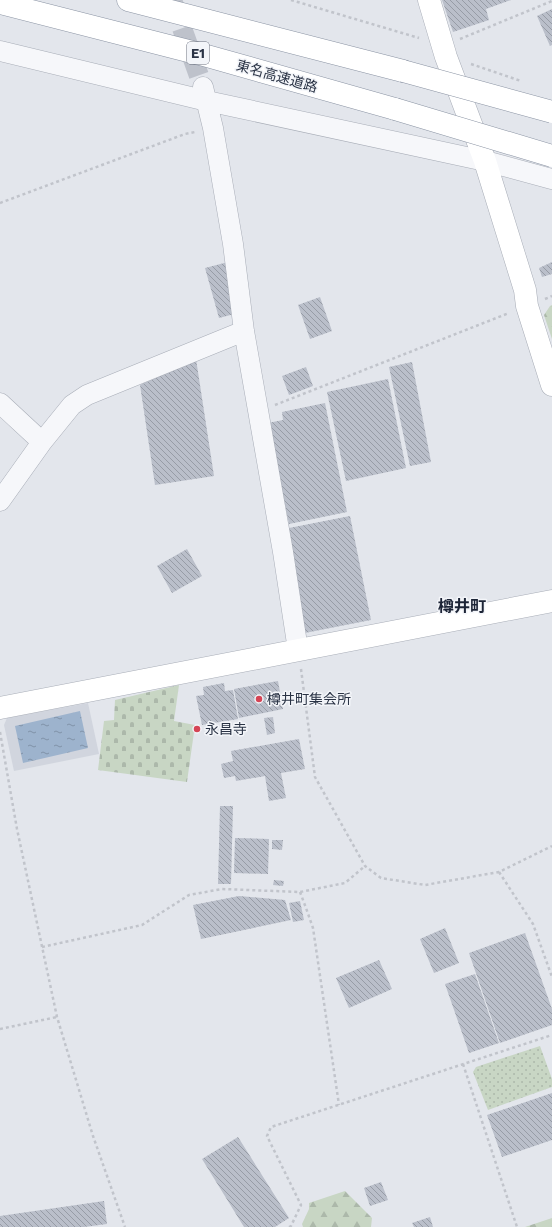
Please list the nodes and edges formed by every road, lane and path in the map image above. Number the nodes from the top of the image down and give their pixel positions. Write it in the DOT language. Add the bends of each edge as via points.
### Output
graph roads {
  1 [pos="128,0"];
  2 [pos="291,0"];
  3 [pos="429,0"];
  4 [pos="552,1"];
  5 [pos="0,3"];
  6 [pos="0,51"];
  7 [pos="446,57"];
  8 [pos="522,81"];
  9 [pos="205,94"];
  10 [pos="552,112"];
  11 [pos="214,128"];
  12 [pos="552,156"];
  13 [pos="485,161"];
  14 [pos="552,179"];
  15 [pos="0,203"];
  16 [pos="552,296"];
  17 [pos="527,306"];
  18 [pos="244,331"];
  19 [pos="552,385"];
  20 [pos="0,403"];
  21 [pos="258,412"];
  22 [pos="42,442"];
  23 [pos="0,501"];
  24 [pos="552,601"];
  25 [pos="298,650"];
  26 [pos="0,708"];
  27 [pos="0,732"];
  28 [pos="552,846"];
  29 [pos="365,866"];
  30 [pos="499,872"];
  31 [pos="300,892"];
  32 [pos="42,948"];
  33 [pos="552,977"];
  34 [pos="57,1017"];
  35 [pos="0,1029"];
  36 [pos="552,1035"];
  37 [pos="463,1064"];
  38 [pos="339,1105"];
  39 [pos="125,1227"];
  40 [pos="289,1227"];
  41 [pos="517,1227"];
  1 -- 10 [label="main road, E1, bridge"];
  2 -- 7 [label="path" via="417,36"];
  3 -- 7 [label="main road"];
  4 -- 7 [label="path" via="458,40"];
  5 -- 12 [label="main road, 東名高速道路 / E1, bridge" via="200,54"];
  6 -- 9 [label="street"];
  7 -- 8 [label="path"];
  7 -- 13 [label="main road"];
  9 -- 11 [label="street"];
  9 -- 13 [label="street"];
  11 -- 15 [label="path" via="185,134"];
  11 -- 18 [label="street"];
  13 -- 14 [label="street"];
  13 -- 17 [label="main road" via="525,290"];
  16 -- 17 [label="path"];
  17 -- 19 [label="main road"];
  17 -- 21 [label="path"];
  18 -- 21 [label="street"];
  18 -- 22 [label="street" via="87,395 72,405"];
  20 -- 22 [label="street"];
  21 -- 25 [label="street"];
  22 -- 23 [label="street"];
  24 -- 25 [label="main road"];
  25 -- 26 [label="main road"];
  25 -- 29 [label="path" via="315,777"];
  27 -- 32 [label="path"];
  28 -- 30 [label="path"];
  29 -- 30 [label="path" via="381,878 425,885"];
  29 -- 31 [label="path" via="345,883"];
  30 -- 33 [label="path" via="533,924"];
  31 -- 32 [label="path" via="222,889 189,895 142,925"];
  31 -- 38 [label="path" via="313,928"];
  32 -- 34 [label="path"];
  34 -- 35 [label="path"];
  34 -- 39 [label="path" via="93,1136"];
  36 -- 37 [label="path"];
  37 -- 38 [label="path"];
  37 -- 41 [label="path"];
  38 -- 40 [label="path" via="272,1127 267,1136 301,1205"];
}
